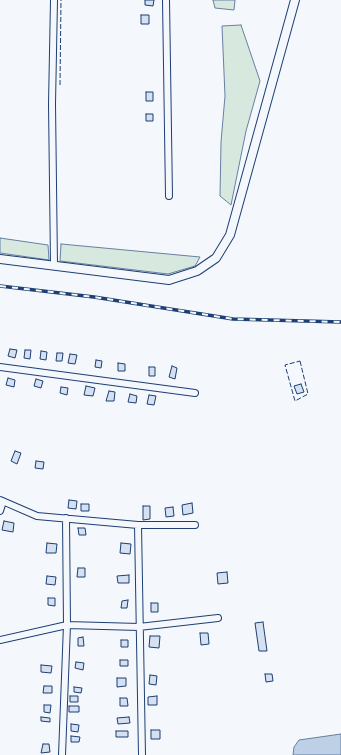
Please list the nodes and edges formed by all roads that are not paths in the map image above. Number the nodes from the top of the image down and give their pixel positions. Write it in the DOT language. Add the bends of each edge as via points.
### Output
graph roads {
  1 [pos="54,0"];
  2 [pos="166,0"];
  3 [pos="295,0"];
  4 [pos="169,196"];
  5 [pos="0,259"];
  6 [pos="54,265"];
  7 [pos="0,367"];
  8 [pos="195,393"];
  9 [pos="1,500"];
  10 [pos="0,510"];
  11 [pos="66,518"];
  12 [pos="138,525"];
  13 [pos="195,525"];
  14 [pos="218,618"];
  15 [pos="67,625"];
  16 [pos="139,627"];
  17 [pos="0,640"];
  18 [pos="62,755"];
  19 [pos="142,755"];
  1 -- 6 [label="street"];
  2 -- 4 [label="street"];
  3 -- 6 [label="street" via="232,228 216,258 197,271 169,280"];
  5 -- 6 [label="street"];
  7 -- 8 [label="street"];
  9 -- 10 [label="street"];
  9 -- 11 [label="street" via="37,516"];
  11 -- 12 [label="street"];
  11 -- 15 [label="street"];
  12 -- 13 [label="street"];
  12 -- 16 [label="street"];
  14 -- 16 [label="street"];
  15 -- 16 [label="street"];
  15 -- 17 [label="street"];
  15 -- 18 [label="street"];
  16 -- 19 [label="street"];
}
